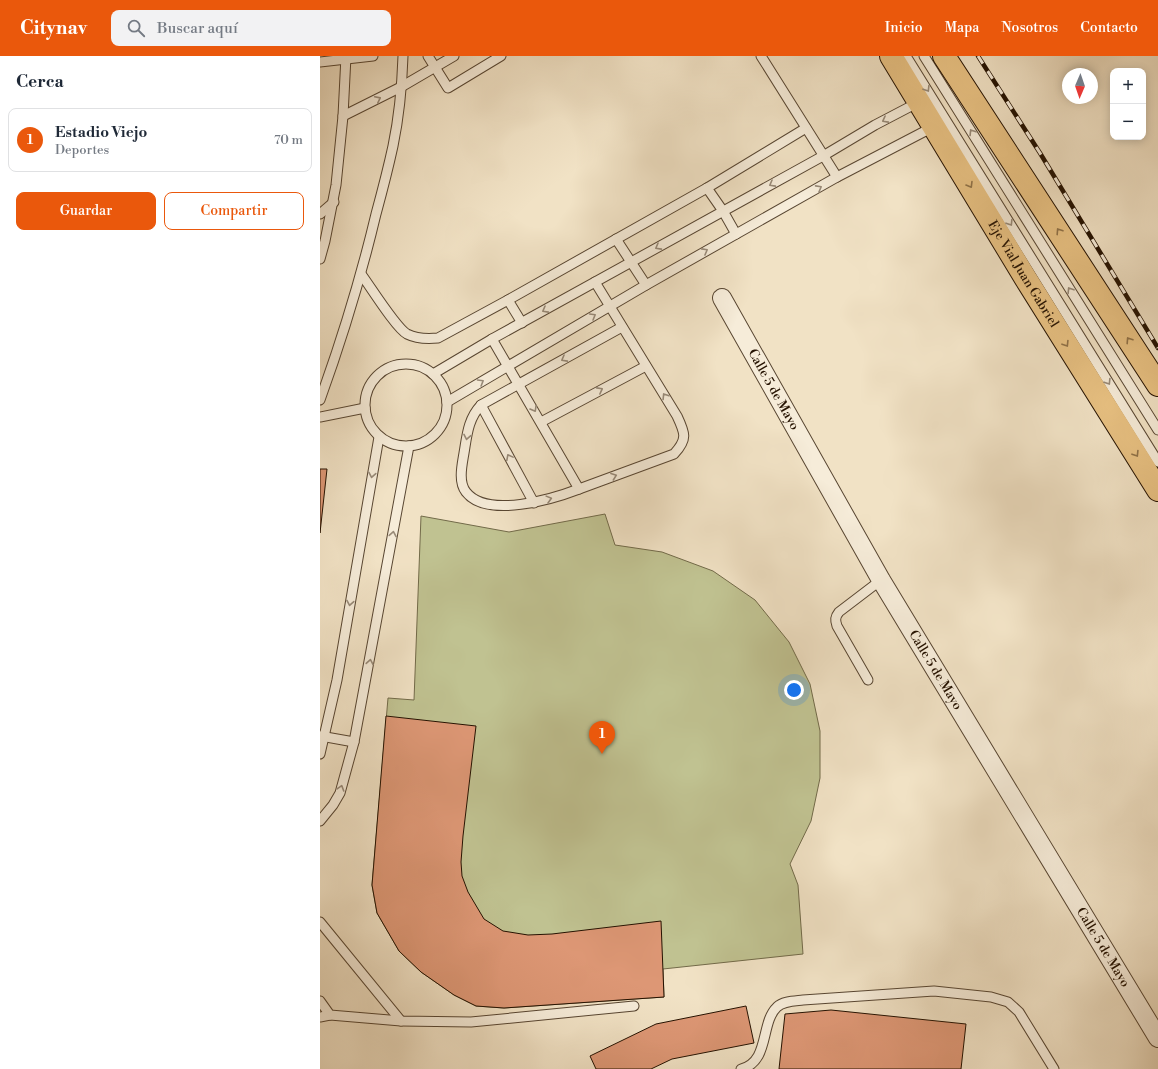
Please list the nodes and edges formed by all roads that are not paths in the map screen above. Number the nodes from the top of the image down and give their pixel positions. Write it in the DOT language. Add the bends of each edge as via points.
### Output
graph roads {
  1 [pos="373,56"];
  2 [pos="403,56"];
  3 [pos="428,56"];
  4 [pos="454,56"];
  5 [pos="760,56"];
  6 [pos="891,56"];
  7 [pos="906,56"];
  8 [pos="924,56"];
  9 [pos="944,56"];
  10 [pos="498,57"];
  11 [pos="346,58"];
  12 [pos="320,62"];
  13 [pos="434,68"];
  14 [pos="402,87"];
  15 [pos="919,102"];
  16 [pos="343,116"];
  17 [pos="934,126"];
  18 [pos="806,128"];
  19 [pos="823,156"];
  20 [pos="837,178"];
  21 [pos="707,188"];
  22 [pos="334,202"];
  23 [pos="723,211"];
  24 [pos="320,214"];
  25 [pos="736,234"];
  26 [pos="616,238"];
  27 [pos="320,259"];
  28 [pos="631,262"];
  29 [pos="361,274"];
  30 [pos="595,282"];
  31 [pos="646,285"];
  32 [pos="722,298"];
  33 [pos="508,300"];
  34 [pos="610,306"];
  35 [pos="522,323"];
  36 [pos="622,327"];
  37 [pos="492,339"];
  38 [pos="508,366"];
  39 [pos="646,366"];
  40 [pos="433,374"];
  41 [pos="520,384"];
  42 [pos="1158,385"];
  43 [pos="320,400"];
  44 [pos="447,402"];
  45 [pos="481,405"];
  46 [pos="365,408"];
  47 [pos="320,417"];
  48 [pos="541,422"];
  49 [pos="1158,430"];
  50 [pos="379,437"];
  51 [pos="409,446"];
  52 [pos="1158,462"];
  53 [pos="579,489"];
  54 [pos="1158,490"];
  55 [pos="534,503"];
  56 [pos="881,580"];
  57 [pos="868,680"];
  58 [pos="322,736"];
  59 [pos="354,742"];
  60 [pos="320,754"];
  61 [pos="320,821"];
  62 [pos="320,922"];
  63 [pos="320,1001"];
  64 [pos="634,1006"];
  65 [pos="330,1015"];
  66 [pos="320,1017"];
  67 [pos="401,1021"];
  68 [pos="1158,1038"];
  69 [pos="741,1069"];
  70 [pos="1054,1069"];
  1 -- 11 [label="lane"];
  2 -- 14 [label="lane"];
  3 -- 13 [label="lane"];
  4 -- 13 [label="lane"];
  5 -- 18 [label="lane"];
  6 -- 15 [label="main road, Eje Vial Juan Gabriel"];
  7 -- 52 [label="lane, one-way"];
  49 -- 8 [label="lane, one-way"];
  42 -- 9 [label="main road, one-way"];
  10 -- 13 [label="lane" via="448,88"];
  11 -- 12 [label="lane"];
  11 -- 16 [label="lane"];
  13 -- 14 [label="lane"];
  16 -- 14 [label="lane, one-way"];
  14 -- 29 [label="lane" via="393,146"];
  15 -- 17 [label="main road, Eje Vial Juan Gabriel"];
  15 -- 19 [label="lane, one-way"];
  16 -- 22 [label="lane"];
  17 -- 20 [label="lane"];
  17 -- 54 [label="main road, Eje Vial Juan Gabriel, one-way"];
  18 -- 19 [label="lane"];
  18 -- 21 [label="lane"];
  19 -- 20 [label="lane"];
  19 -- 23 [label="lane, one-way"];
  25 -- 20 [label="lane, one-way"];
  21 -- 23 [label="lane"];
  21 -- 26 [label="lane"];
  22 -- 24 [label="lane"];
  22 -- 27 [label="lane"];
  23 -- 25 [label="lane"];
  23 -- 28 [label="lane, one-way"];
  31 -- 25 [label="lane, one-way"];
  26 -- 28 [label="lane"];
  26 -- 33 [label="lane"];
  28 -- 30 [label="lane"];
  28 -- 31 [label="lane"];
  29 -- 33 [label="lane" via="388,313 406,333 419,338 438,338"];
  29 -- 43 [label="lane"];
  30 -- 34 [label="lane"];
  30 -- 35 [label="lane, one-way"];
  31 -- 34 [label="lane"];
  32 -- 56 [label="street, Calle 5 de Mayo"];
  33 -- 35 [label="lane"];
  34 -- 36 [label="lane"];
  38 -- 34 [label="lane, one-way"];
  35 -- 37 [label="lane"];
  36 -- 39 [label="lane"];
  36 -- 41 [label="lane, one-way"];
  37 -- 38 [label="lane"];
  37 -- 40 [label="lane"];
  38 -- 41 [label="lane"];
  44 -- 38 [label="lane, one-way"];
  48 -- 39 [label="lane, one-way"];
  53 -- 39 [label="lane, one-way" via="674,454 684,440 684,432 677,416"];
  40 -- 44 [label="lane" via="445,391"];
  40 -- 46 [label="lane" via="414,364 397,365 382,371 368,387"];
  41 -- 45 [label="lane"];
  41 -- 48 [label="lane, one-way"];
  44 -- 51 [label="lane" via="444,423 438,432 420,444"];
  55 -- 45 [label="lane, one-way"];
  45 -- 55 [label="lane, one-way" via="474,413 466,436 461,470 465,492 476,500 492,506"];
  46 -- 47 [label="lane"];
  46 -- 50 [label="lane" via="369,424"];
  48 -- 53 [label="lane"];
  50 -- 51 [label="lane" via="398,446"];
  50 -- 58 [label="lane, one-way" via="337,680"];
  59 -- 51 [label="lane, one-way"];
  55 -- 53 [label="lane, one-way"];
  56 -- 57 [label="lane" via="839,612 835,620"];
  56 -- 68 [label="street, Calle 5 de Mayo"];
  58 -- 59 [label="lane"];
  58 -- 60 [label="lane"];
  61 -- 59 [label="lane, one-way" via="334,805 340,793"];
  62 -- 67 [label="lane"];
  63 -- 65 [label="lane"];
  64 -- 67 [label="lane" via="471,1022"];
  65 -- 66 [label="lane"];
  65 -- 67 [label="lane"];
  69 -- 70 [label="lane" via="754,1062 760,1053 772,1013 777,1006 788,1002 934,991 991,997 1008,1002 1019,1012"];
}
